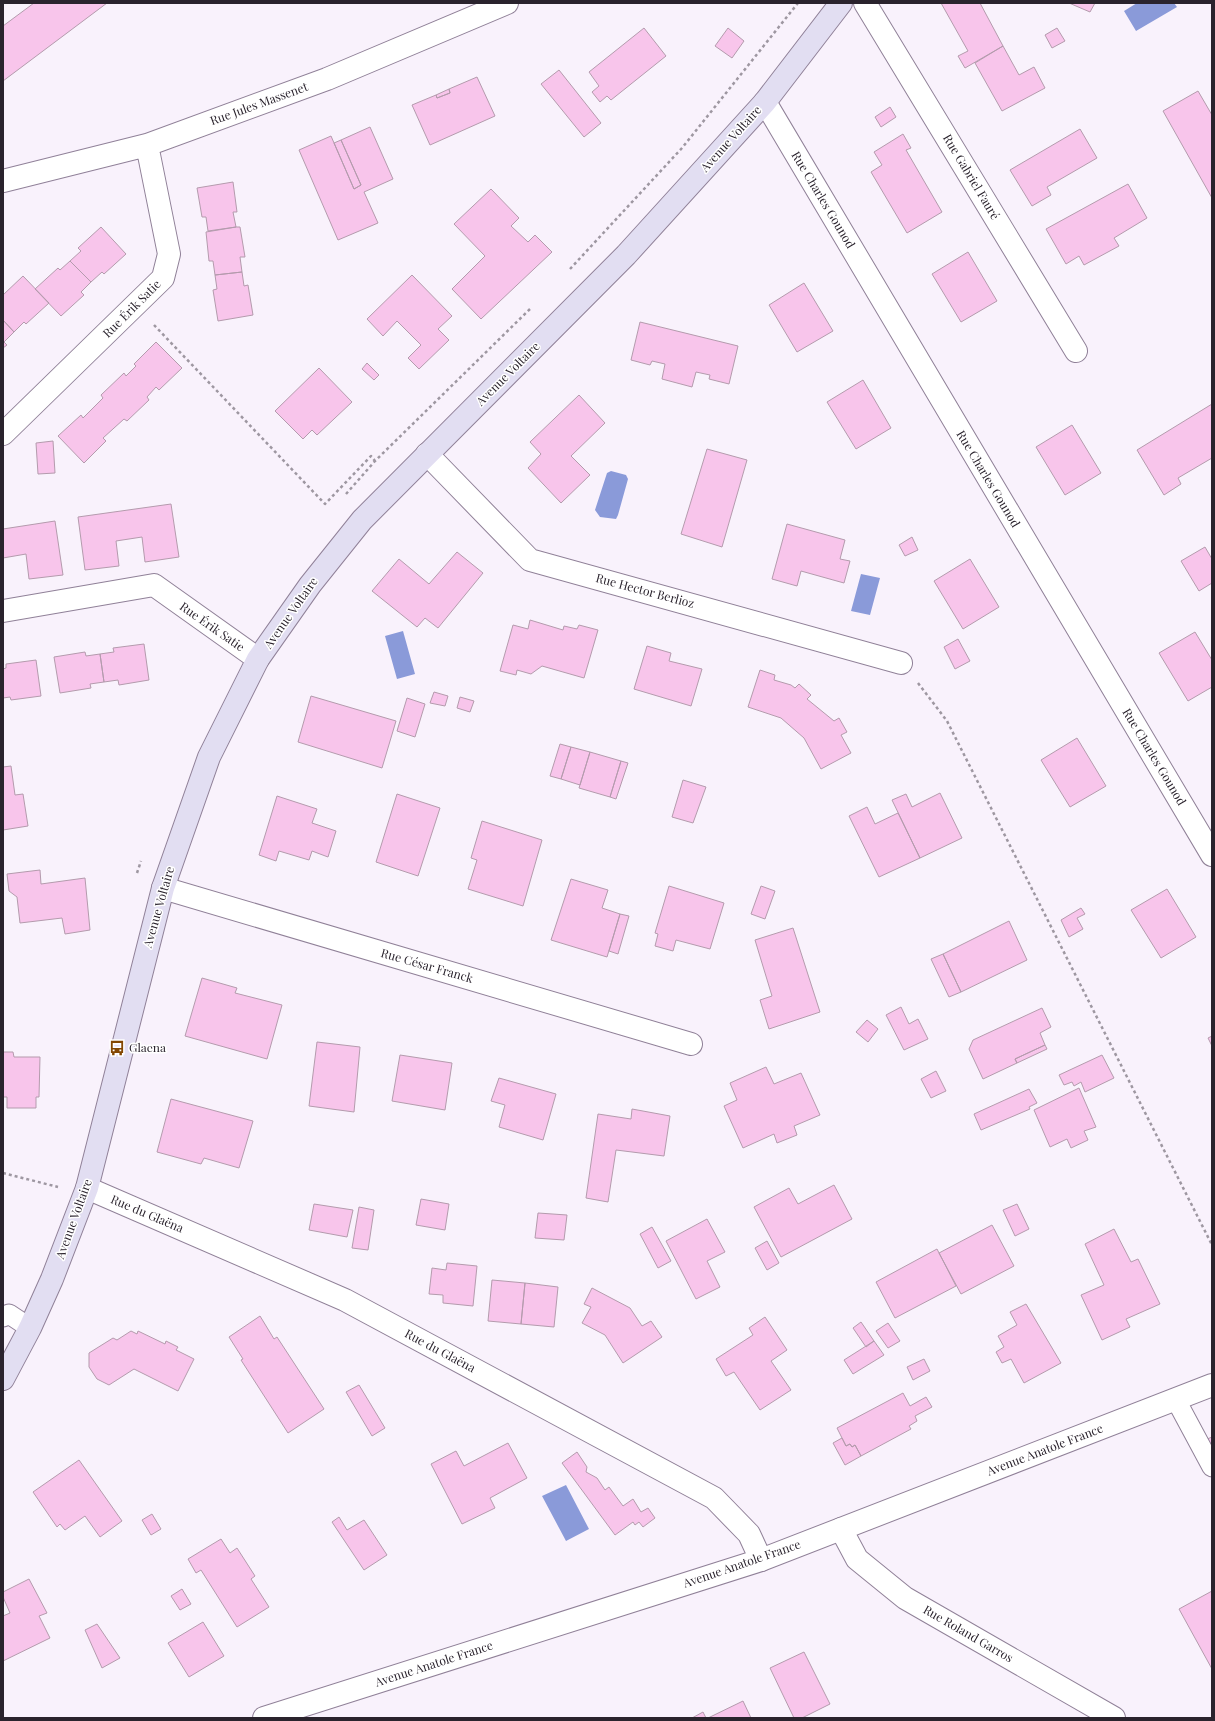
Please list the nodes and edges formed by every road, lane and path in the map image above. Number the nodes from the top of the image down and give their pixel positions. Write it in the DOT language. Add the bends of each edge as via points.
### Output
graph roads {
  1 [pos="507,3"];
  2 [pos="798,3"];
  3 [pos="841,3"];
  4 [pos="865,3"];
  5 [pos="764,102"];
  6 [pos="147,146"];
  7 [pos="3,181"];
  8 [pos="568,271"];
  9 [pos="534,305"];
  10 [pos="136,306"];
  11 [pos="1076,351"];
  12 [pos="3,434"];
  13 [pos="427,454"];
  14 [pos="375,460"];
  15 [pos="343,498"];
  16 [pos="3,611"];
  17 [pos="258,659"];
  18 [pos="901,662"];
  19 [pos="143,855"];
  20 [pos="1212,855"];
  21 [pos="136,876"];
  22 [pos="162,888"];
  23 [pos="691,1044"];
  24 [pos="3,1173"];
  25 [pos="60,1179"];
  26 [pos="58,1187"];
  27 [pos="87,1188"];
  28 [pos="55,1193"];
  29 [pos="1212,1245"];
  30 [pos="3,1317"];
  31 [pos="30,1328"];
  32 [pos="3,1379"];
  33 [pos="1212,1385"];
  34 [pos="1176,1400"];
  35 [pos="1212,1466"];
  36 [pos="841,1529"];
  37 [pos="761,1560"];
  38 [pos="264,1718"];
  39 [pos="1114,1718"];
  1 -- 6 [label="street, Rue Jules Massenet" via="327,79"];
  2 -- 8 [label="path" via="682,148"];
  3 -- 5 [label="main road, Avenue Voltaire"];
  4 -- 11 [label="street, Rue Gabriel Fauré"];
  5 -- 13 [label="main road, Avenue Voltaire" via="626,256"];
  5 -- 20 [label="street, Rue Charles Gounod"];
  6 -- 7 [label="street, Rue Jules Massenet"];
  6 -- 10 [label="street, Rue Érik Satie" via="169,254 163,278"];
  9 -- 14 [label="path"];
  10 -- 12 [label="street, Rue Érik Satie"];
  10 -- 14 [label="path" via="325,504 370,456"];
  13 -- 17 [label="main road, Avenue Voltaire" via="362,520 310,585"];
  13 -- 18 [label="street, Rue Hector Berlioz" via="530,560"];
  14 -- 15 [label="path"];
  16 -- 17 [label="street, Rue Érik Satie" via="154,585"];
  17 -- 22 [label="main road, Avenue Voltaire" via="209,757"];
  18 -- 29 [label="path" via="947,721"];
  19 -- 21 [label="path"];
  22 -- 23 [label="street, Rue César Franck"];
  22 -- 27 [label="main road, Avenue Voltaire"];
  24 -- 26 [label="path"];
  25 -- 26 [label="path"];
  26 -- 27 [label="path"];
  26 -- 28 [label="path"];
  27 -- 31 [label="main road, Avenue Voltaire"];
  27 -- 37 [label="street, Rue du Glaëna" via="345,1300 714,1498 750,1534"];
  30 -- 31 [label="lane" via="9,1314"];
  31 -- 32 [label="main road, Avenue Voltaire"];
  33 -- 34 [label="street, Avenue Anatole France"];
  34 -- 35 [label="lane"];
  34 -- 36 [label="street, Avenue Anatole France"];
  36 -- 37 [label="street, Avenue Anatole France"];
  36 -- 39 [label="street, Rue Roland Garros" via="857,1558 905,1598"];
  37 -- 38 [label="street, Avenue Anatole France"];
}
